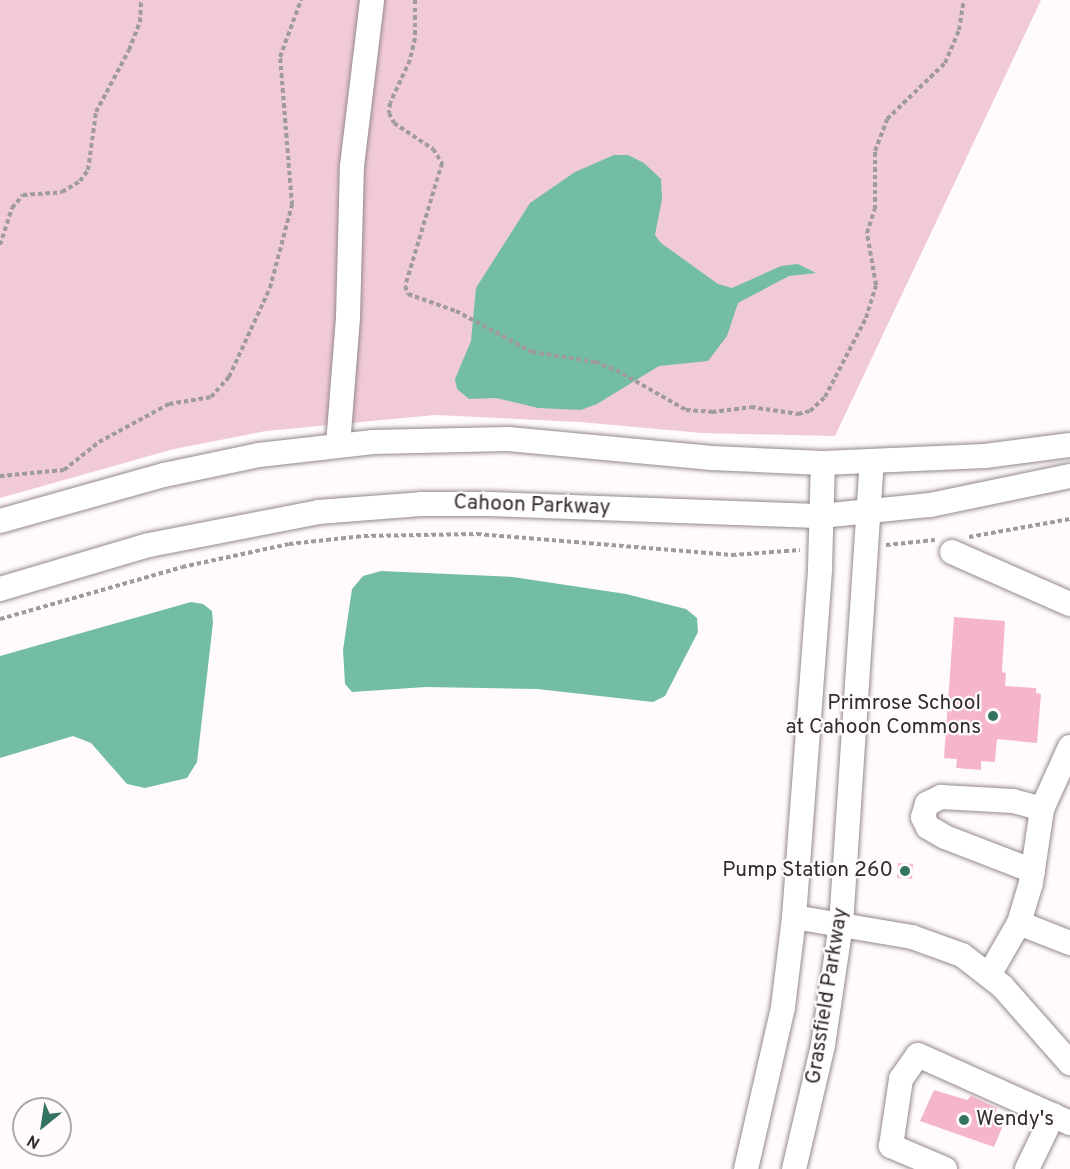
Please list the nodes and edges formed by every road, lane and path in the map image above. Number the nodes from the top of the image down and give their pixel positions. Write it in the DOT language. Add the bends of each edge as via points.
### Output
graph roads {
  1 [pos="141,0"];
  2 [pos="301,0"];
  3 [pos="372,0"];
  4 [pos="415,0"];
  5 [pos="964,0"];
  6 [pos="0,245"];
  7 [pos="338,445"];
  8 [pos="1070,445"];
  9 [pos="872,461"];
  10 [pos="823,463"];
  11 [pos="0,476"];
  12 [pos="1070,476"];
  13 [pos="870,513"];
  14 [pos="821,516"];
  15 [pos="1070,519"];
  16 [pos="0,521"];
  17 [pos="950,543"];
  18 [pos="869,546"];
  19 [pos="820,549"];
  20 [pos="0,590"];
  21 [pos="1070,604"];
  22 [pos="0,619"];
  23 [pos="1070,747"];
  24 [pos="1042,809"];
  25 [pos="1033,871"];
  26 [pos="794,916"];
  27 [pos="1020,924"];
  28 [pos="841,925"];
  29 [pos="1070,943"];
  30 [pos="989,975"];
  31 [pos="1070,1063"];
  32 [pos="1061,1119"];
  33 [pos="746,1169"];
  34 [pos="794,1169"];
  35 [pos="945,1169"];
  36 [pos="1027,1169"];
  1 -- 6 [label="path" via="140,22 129,50 96,112 88,170 80,181 62,192 23,195 12,208"];
  2 -- 11 [label="path" via="280,57 292,205 270,288 229,377 211,397 169,404 99,442 64,470"];
  3 -- 7 [label="street" via="352,166 347,329"];
  4 -- 5 [label="path" via="416,38 389,113 394,123 433,149 442,163 405,286 408,294 456,311 532,352 595,362 676,407 712,412 751,407 798,414 810,411 825,398 866,318 876,285 867,233 875,209 875,151 887,118 945,63"];
  7 -- 10 [label="street" via="508,439 712,458"];
  7 -- 16 [label="street" via="259,455 164,475"];
  8 -- 9 [label="street" via="985,456"];
  9 -- 10 [label="street"];
  9 -- 13 [label="street, Grassfield Parkway"];
  10 -- 14 [label="street, Grassfield Parkway"];
  12 -- 13 [label="street, Cahoon Parkway" via="954,501"];
  13 -- 14 [label="street, Cahoon Parkway"];
  13 -- 18 [label="street, Grassfield Parkway"];
  14 -- 19 [label="street, Grassfield Parkway"];
  14 -- 20 [label="street, Cahoon Parkway" via="499,504 353,509 206,532"];
  15 -- 17 [label="path"];
  17 -- 18 [label="path"];
  17 -- 21 [label="street"];
  18 -- 28 [label="street, Grassfield Parkway"];
  19 -- 22 [label="path" via="753,556 466,533 364,536 289,544 182,567"];
  19 -- 26 [label="street, Grassfield Parkway"];
  23 -- 24 [label="street"];
  24 -- 25 [label="street"];
  24 -- 25 [label="street" via="1013,801 941,797 927,804 923,817 928,827 945,837"];
  25 -- 27 [label="street"];
  26 -- 28 [label="street"];
  26 -- 33 [label="street, Grassfield Parkway" via="783,1007"];
  27 -- 29 [label="street"];
  27 -- 30 [label="street"];
  28 -- 30 [label="street" via="912,937 962,955"];
  28 -- 34 [label="street, Grassfield Parkway" via="823,1045"];
  30 -- 31 [label="street"];
  32 -- 35 [label="street" via="918,1055 901,1079 891,1146"];
  32 -- 36 [label="street"];
}
